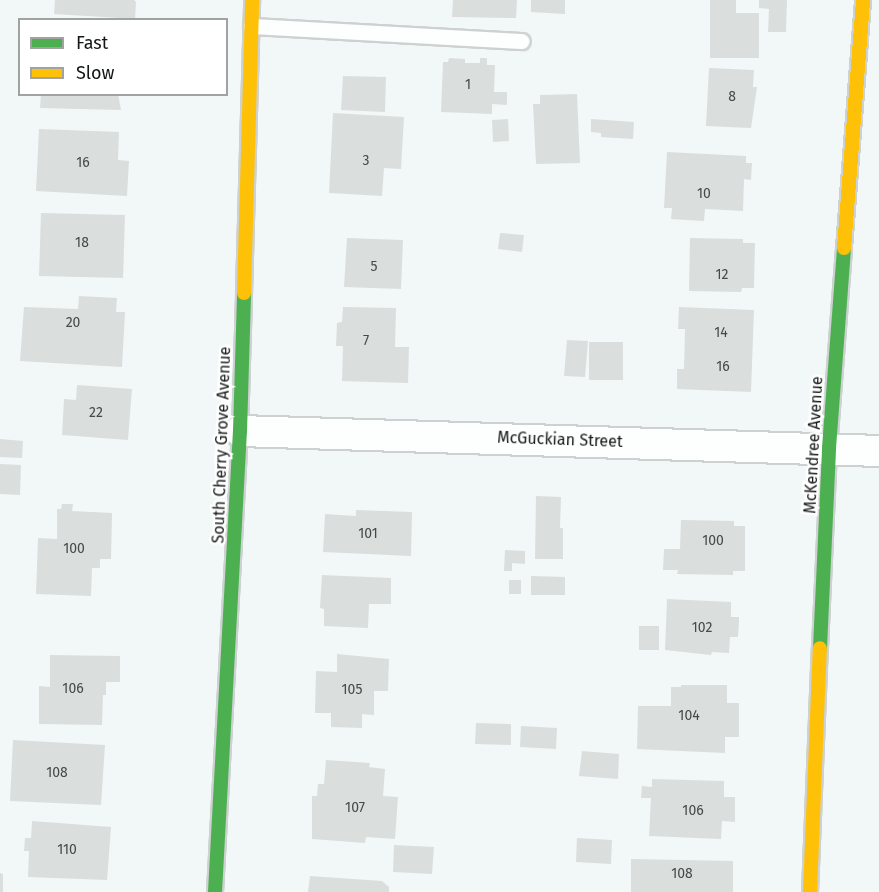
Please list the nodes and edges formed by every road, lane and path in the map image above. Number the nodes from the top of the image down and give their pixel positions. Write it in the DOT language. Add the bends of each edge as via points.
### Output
graph roads {
  1 [pos="252,0"];
  2 [pos="862,0"];
  3 [pos="251,26"];
  4 [pos="522,41"];
  5 [pos="240,431"];
  6 [pos="830,448"];
  7 [pos="879,451"];
  8 [pos="216,892"];
  9 [pos="810,892"];
  1 -- 3 [label="street, South Cherry Grove Avenue"];
  2 -- 6 [label="street, McKendree Avenue"];
  3 -- 4 [label="lane"];
  3 -- 5 [label="street, South Cherry Grove Avenue"];
  5 -- 6 [label="street, McGuckian Street"];
  5 -- 8 [label="street, South Cherry Grove Avenue"];
  6 -- 7 [label="street, McGuckian Street"];
  6 -- 9 [label="street, McKendree Avenue"];
}
